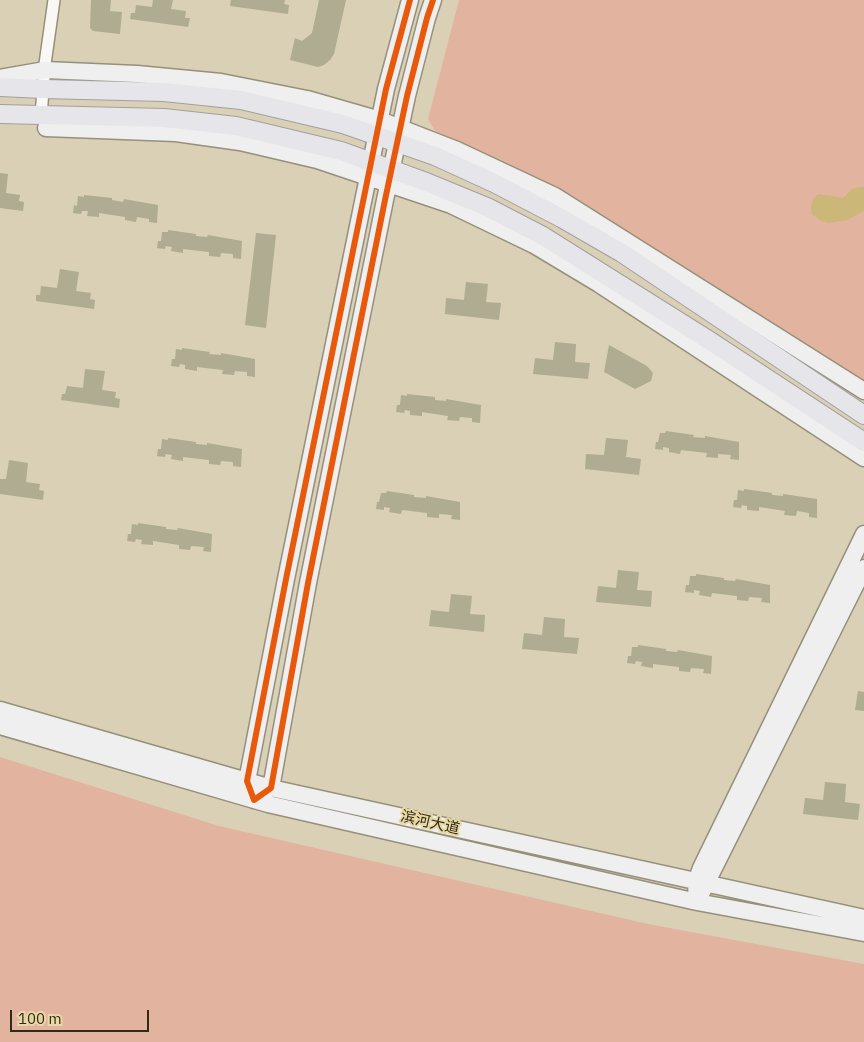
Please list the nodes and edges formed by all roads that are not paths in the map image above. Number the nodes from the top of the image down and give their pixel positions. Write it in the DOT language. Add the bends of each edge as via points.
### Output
graph roads {
  1 [pos="54,0"];
  2 [pos="410,0"];
  3 [pos="433,0"];
  4 [pos="45,70"];
  5 [pos="0,78"];
  6 [pos="0,86"];
  7 [pos="43,89"];
  8 [pos="0,114"];
  9 [pos="44,122"];
  10 [pos="378,127"];
  11 [pos="399,135"];
  12 [pos="370,169"];
  13 [pos="390,176"];
  14 [pos="864,391"];
  15 [pos="864,415"];
  16 [pos="864,442"];
  17 [pos="864,458"];
  18 [pos="864,534"];
  19 [pos="864,568"];
  20 [pos="0,710"];
  21 [pos="0,726"];
  22 [pos="247,781"];
  23 [pos="271,788"];
  24 [pos="254,800"];
  25 [pos="702,883"];
  26 [pos="697,902"];
  27 [pos="864,918"];
  28 [pos="864,933"];
  1 -- 4 [label="street"];
  2 -- 10 [label="street"];
  3 -- 11 [label="street"];
  4 -- 5 [label="street"];
  4 -- 7 [label="street"];
  4 -- 10 [label="street" via="221,82 307,99"];
  6 -- 7 [label="main road"];
  7 -- 9 [label="street"];
  7 -- 10 [label="main road" via="164,92 241,100 343,124"];
  8 -- 9 [label="main road"];
  9 -- 12 [label="main road" via="164,118 236,126 341,151"];
  10 -- 11 [label="main road"];
  10 -- 12 [label="street"];
  11 -- 13 [label="street"];
  11 -- 14 [label="street" via="457,150 555,196"];
  11 -- 15 [label="main road" via="622,253"];
  12 -- 13 [label="main road"];
  12 -- 22 [label="street"];
  13 -- 16 [label="main road" via="487,207 542,236"];
  13 -- 17 [label="street" via="534,245"];
  13 -- 23 [label="street" via="308,583"];
  18 -- 25 [label="street" via="701,868"];
  19 -- 25 [label="street"];
  20 -- 22 [label="street, 滨河大道"];
  21 -- 24 [label="street, 滨河大道"];
  22 -- 23 [label="street, 滨河大道"];
  22 -- 24 [label="street"];
  23 -- 24 [label="street"];
  23 -- 25 [label="street, 滨河大道"];
  24 -- 26 [label="street, 滨河大道"];
  25 -- 26 [label="street"];
  25 -- 27 [label="street, 滨河大道"];
  26 -- 28 [label="street, 滨河大道"];
}
